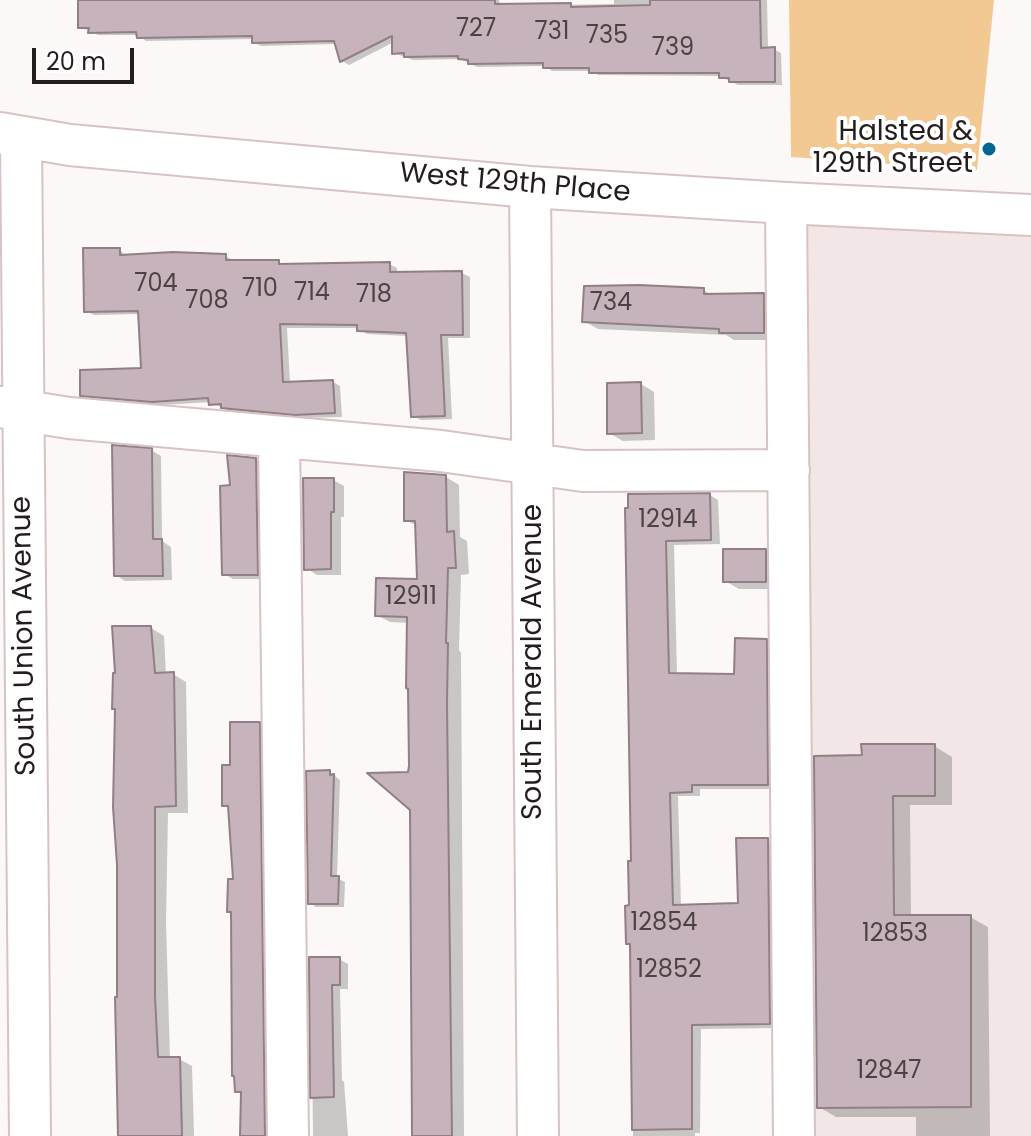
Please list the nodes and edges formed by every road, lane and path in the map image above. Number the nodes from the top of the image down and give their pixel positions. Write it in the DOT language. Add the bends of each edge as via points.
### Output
graph roads {
  1 [pos="10,135"];
  2 [pos="530,187"];
  3 [pos="786,203"];
  4 [pos="1031,215"];
  5 [pos="12,409"];
  6 [pos="279,437"];
  7 [pos="532,464"];
  8 [pos="789,470"];
  9 [pos="30,1136"];
  10 [pos="288,1136"];
  11 [pos="538,1136"];
  12 [pos="794,1136"];
  1 -- 2 [label="street, West 129th Place"];
  1 -- 5 [label="street, South Union Avenue"];
  2 -- 3 [label="street, West 129th Place"];
  2 -- 7 [label="street, South Emerald Avenue"];
  3 -- 4 [label="street, West 129th Place"];
  3 -- 8 [label="street"];
  5 -- 6 [label="street"];
  5 -- 9 [label="street, South Union Avenue"];
  6 -- 7 [label="street"];
  6 -- 10 [label="street"];
  7 -- 8 [label="street" via="583,471"];
  7 -- 11 [label="street, South Emerald Avenue"];
  8 -- 12 [label="street"];
}
